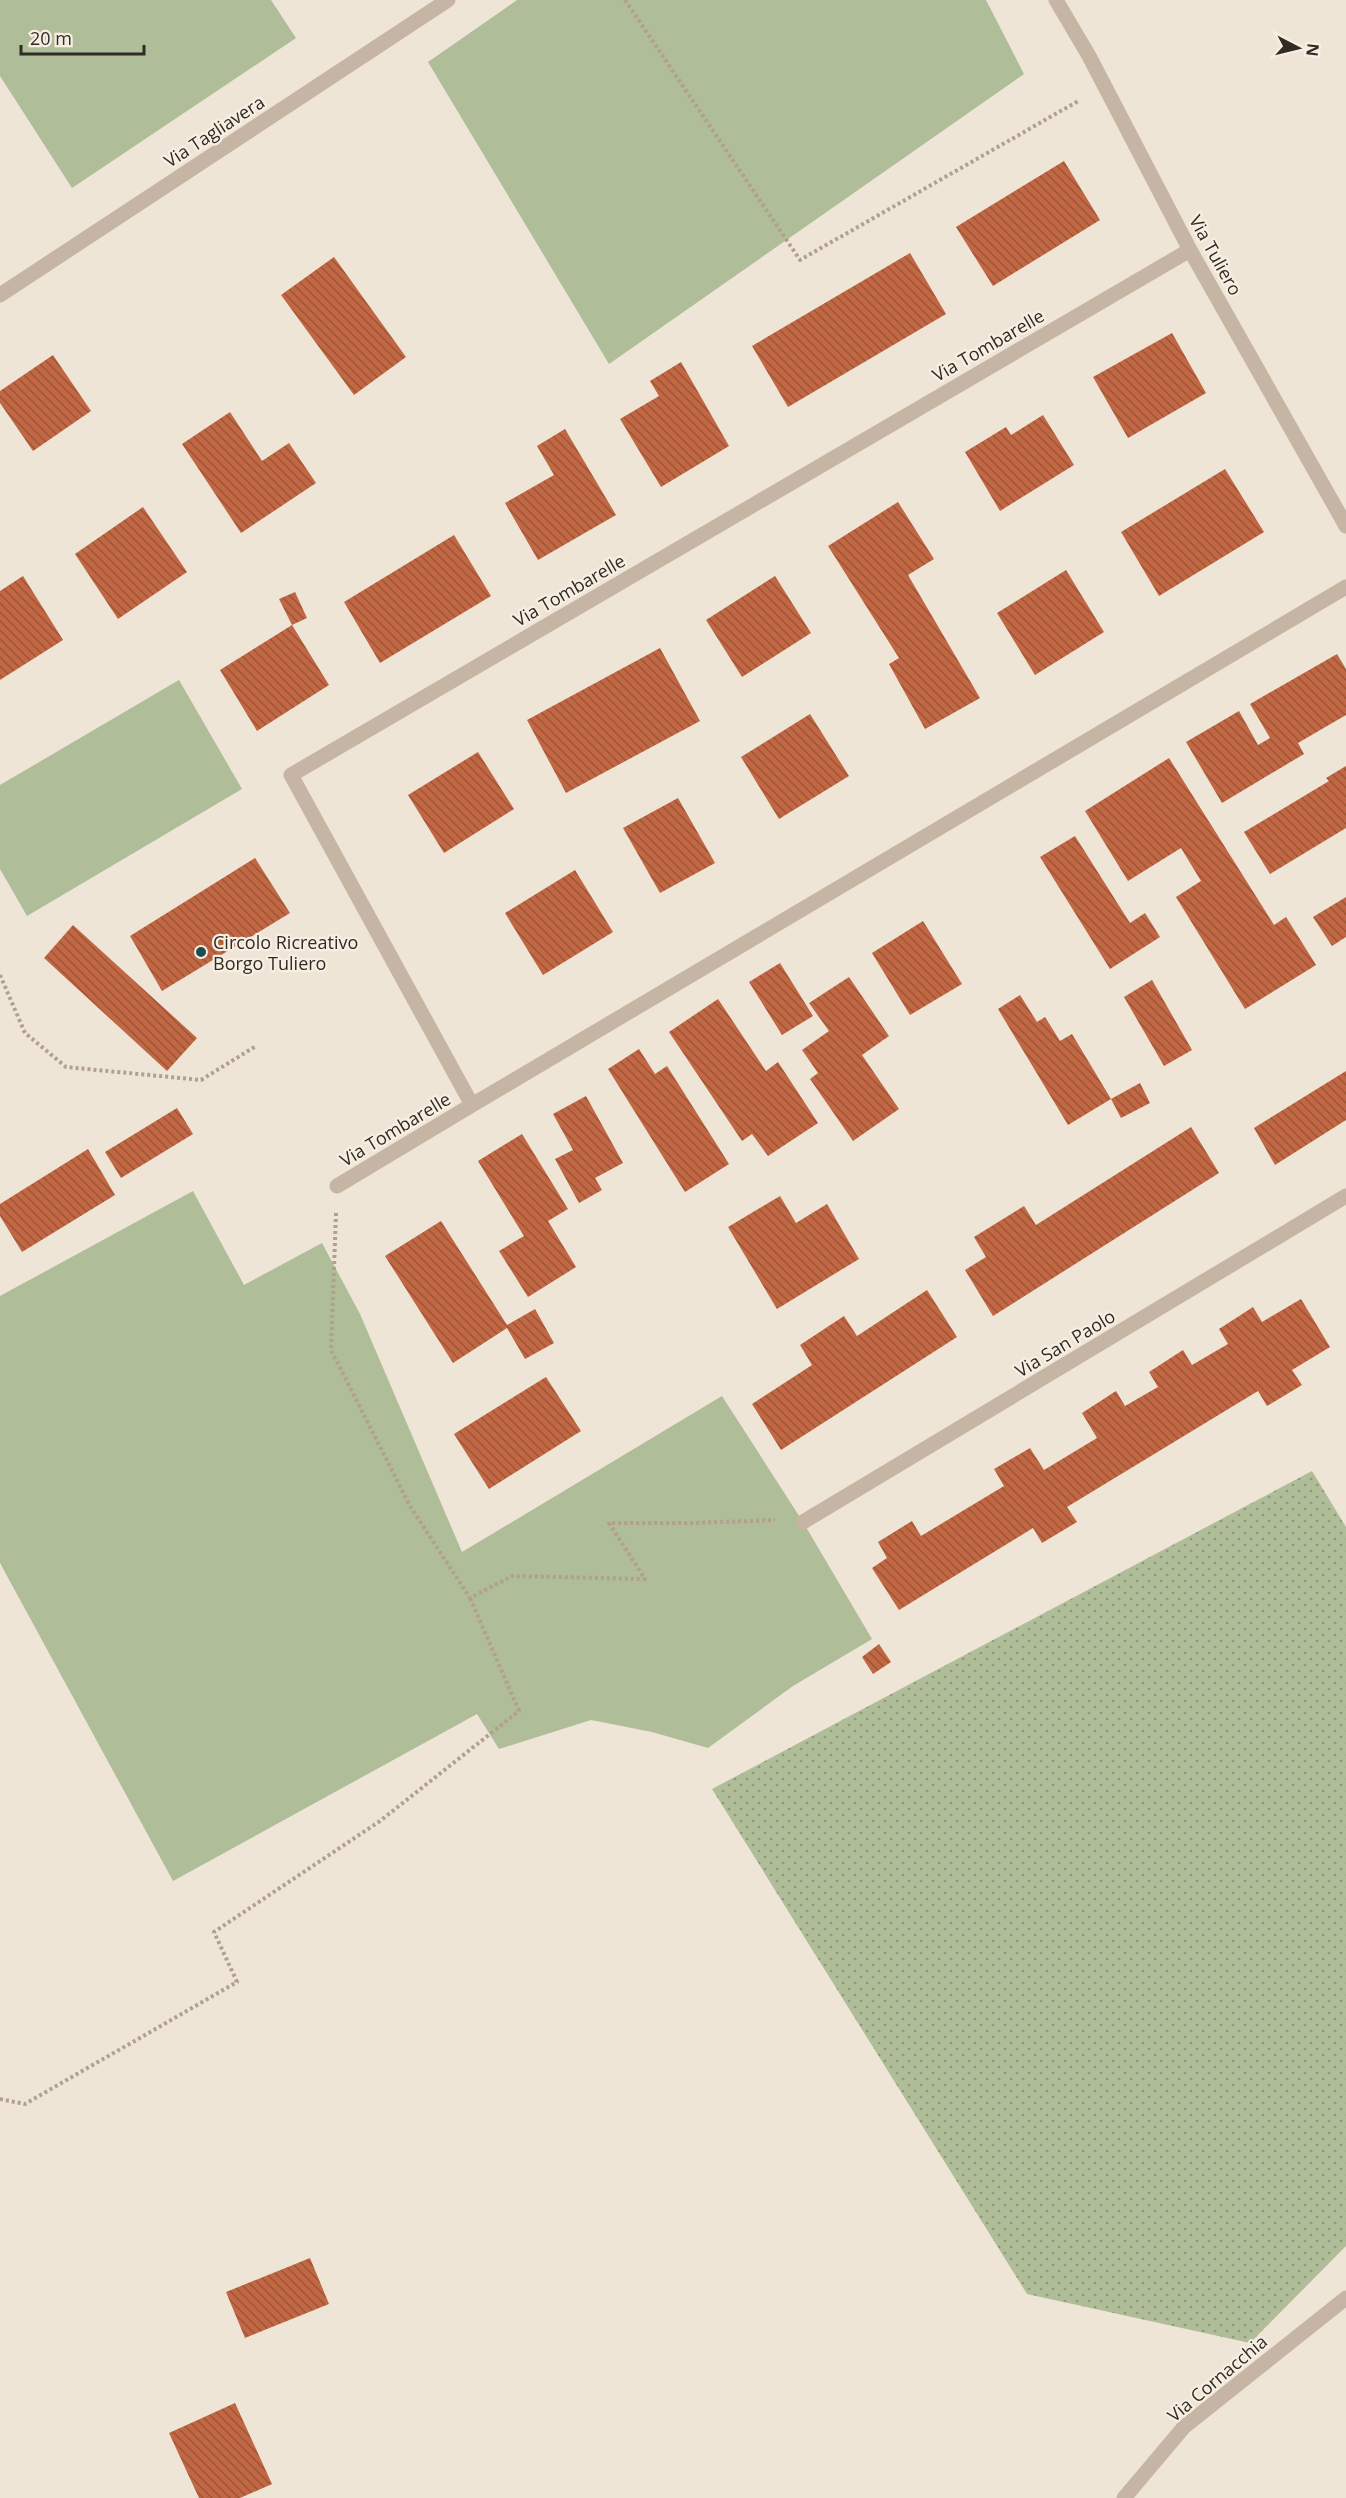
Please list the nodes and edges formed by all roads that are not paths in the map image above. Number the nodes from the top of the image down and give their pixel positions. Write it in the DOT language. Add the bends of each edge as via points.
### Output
graph roads {
  1 [pos="448,0"];
  2 [pos="1056,0"];
  3 [pos="1190,250"];
  4 [pos="0,295"];
  5 [pos="1346,526"];
  6 [pos="1346,587"];
  7 [pos="472,1105"];
  8 [pos="337,1186"];
  9 [pos="1346,1196"];
  10 [pos="803,1522"];
  11 [pos="1346,2298"];
  12 [pos="1124,2498"];
  1 -- 4 [label="street, Via Tagliavera"];
  2 -- 3 [label="street, Via Tuliero"];
  3 -- 5 [label="street, Via Tuliero"];
  3 -- 7 [label="street, Via Tombarelle" via="291,775"];
  6 -- 7 [label="street, Via Tombarelle"];
  7 -- 8 [label="street, Via Tombarelle"];
  9 -- 10 [label="street, Via San Paolo"];
  11 -- 12 [label="street, Via Cornacchia" via="1184,2427"];
}
